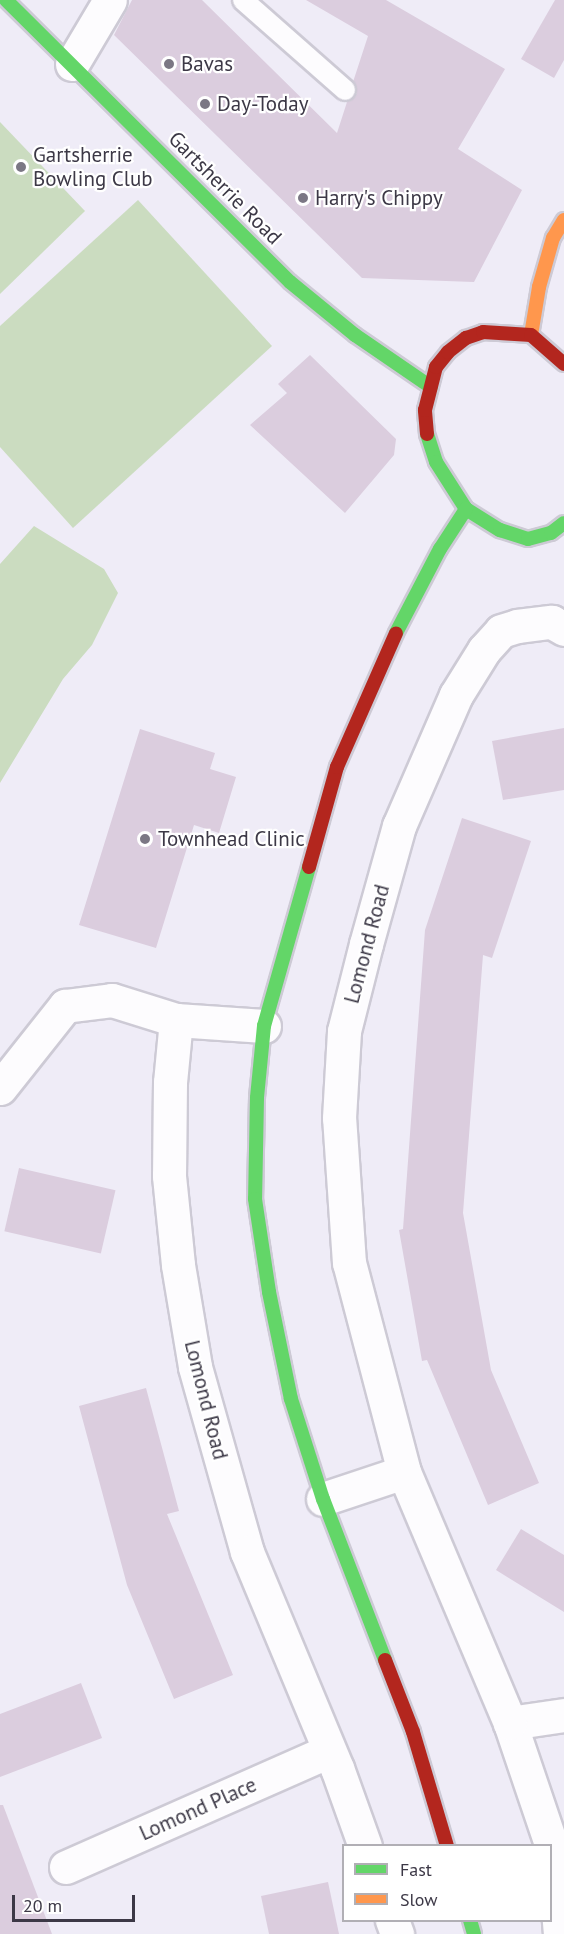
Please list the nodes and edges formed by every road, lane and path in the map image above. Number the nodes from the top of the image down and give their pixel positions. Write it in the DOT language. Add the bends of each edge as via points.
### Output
graph roads {
  1 [pos="6,0"];
  2 [pos="110,0"];
  3 [pos="243,0"];
  4 [pos="72,64"];
  5 [pos="345,90"];
  6 [pos="564,220"];
  7 [pos="531,335"];
  8 [pos="564,364"];
  9 [pos="431,387"];
  10 [pos="466,509"];
  11 [pos="564,523"];
  12 [pos="558,626"];
  13 [pos="176,1020"];
  14 [pos="264,1026"];
  15 [pos="0,1088"];
  16 [pos="404,1472"];
  17 [pos="323,1499"];
  18 [pos="564,1715"];
  19 [pos="510,1723"];
  20 [pos="329,1751"];
  21 [pos="365,1844"];
  22 [pos="447,1844"];
  23 [pos="551,1844"];
  24 [pos="552,1847"];
  25 [pos="66,1867"];
  26 [pos="560,1934"];
  1 -- 4 [label="street, Gartsherrie Road"];
  2 -- 4 [label="street"];
  3 -- 5 [label="lane"];
  4 -- 9 [label="street, Gartsherrie Road" via="290,282 355,335"];
  6 -- 7 [label="street" via="553,238"];
  7 -- 8 [label="street"];
  7 -- 9 [label="street" via="483,332 466,338 436,368"];
  9 -- 10 [label="street" via="425,410 427,434 436,462"];
  10 -- 11 [label="street" via="500,530 528,539 551,533"];
  10 -- 14 [label="street" via="440,549 383,658 337,767"];
  12 -- 16 [label="street, Lomond Road" via="517,626 501,631 456,695 399,826 344,1031 339,1118 349,1263"];
  13 -- 14 [label="street"];
  13 -- 15 [label="street" via="112,1000 65,1006"];
  13 -- 20 [label="street, Lomond Road" via="170,1082 169,1176 177,1265 195,1367 247,1552"];
  14 -- 17 [label="street" via="257,1098 255,1199 291,1399"];
  16 -- 17 [label="street"];
  16 -- 19 [label="street, Lomond Road"];
  17 -- 22 [label="street" via="413,1732"];
  18 -- 19 [label="street"];
  19 -- 23 [label="street, Lomond Road"];
  20 -- 21 [label="street, Lomond Road"];
  20 -- 25 [label="street, Lomond Place"];
  24 -- 26 [label="street, Lomond Road"];
}
